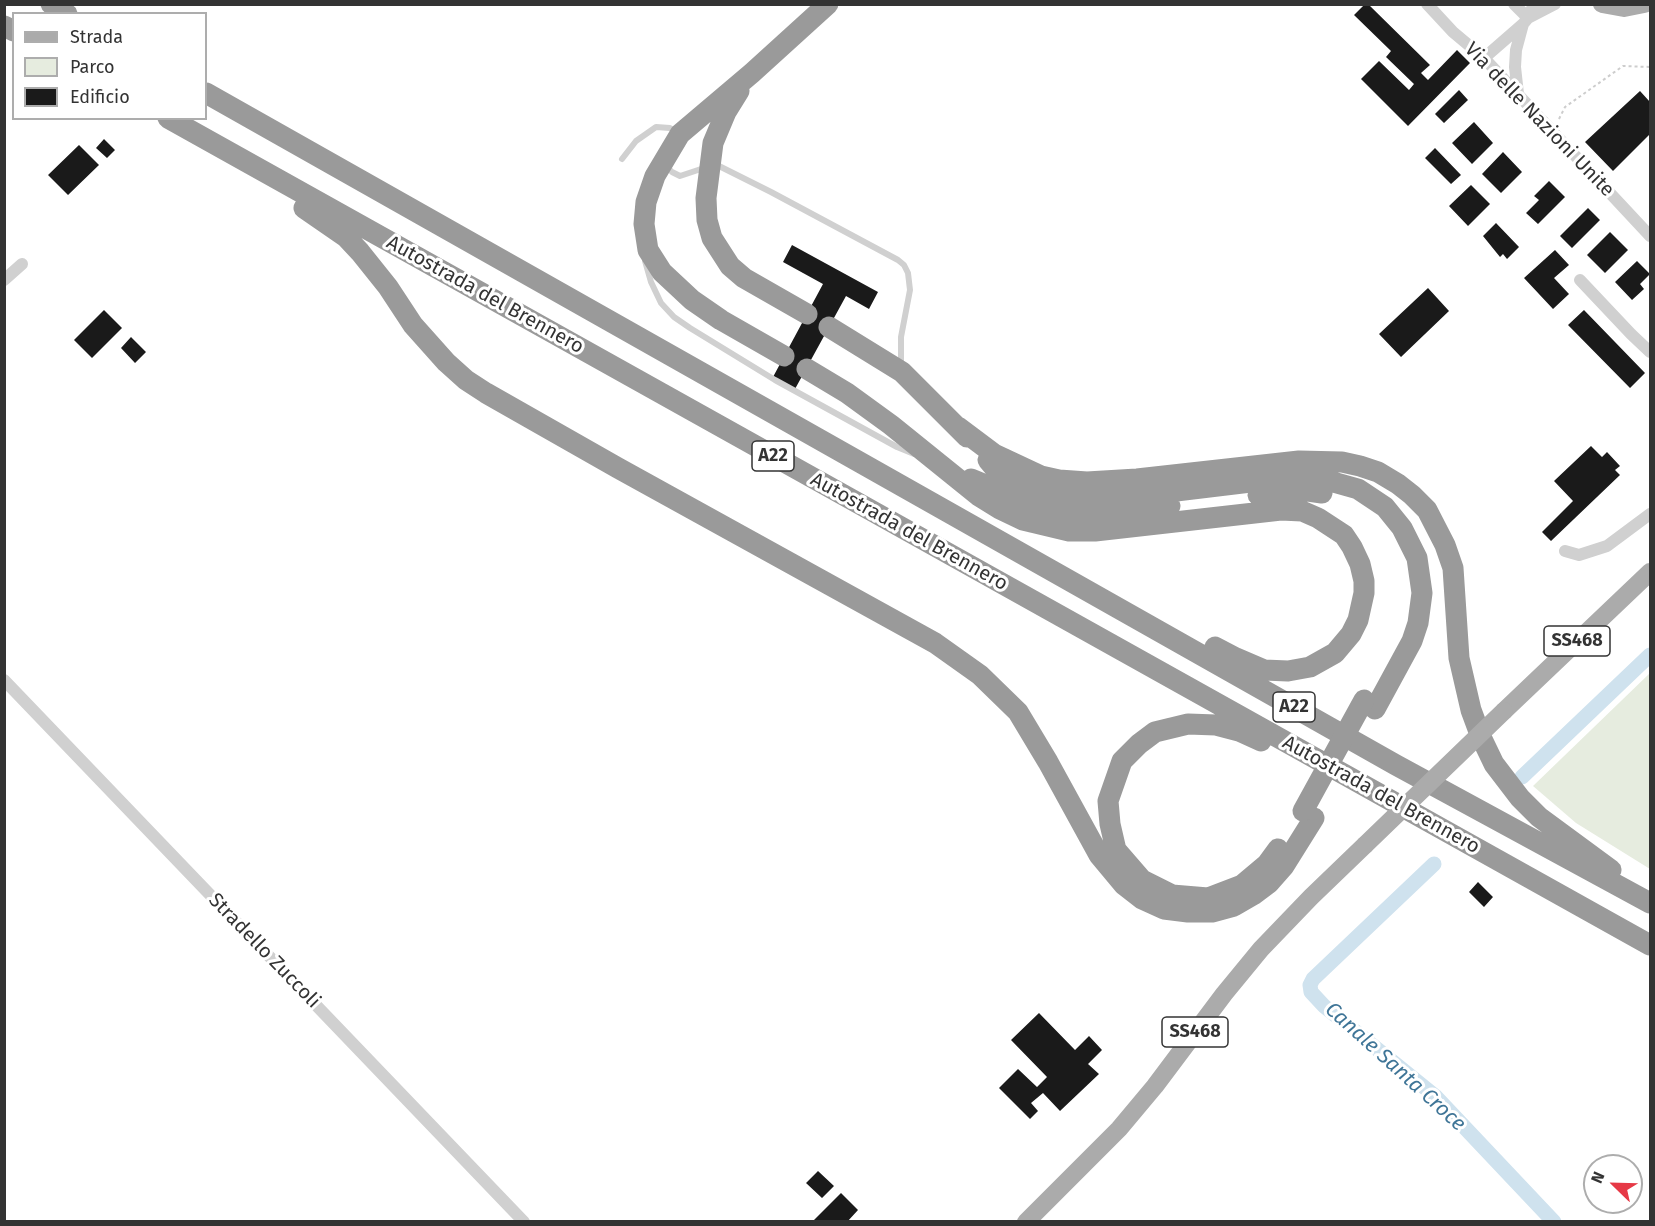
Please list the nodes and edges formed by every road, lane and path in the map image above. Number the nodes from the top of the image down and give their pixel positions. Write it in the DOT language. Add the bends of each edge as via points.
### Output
graph roads {
  1 [pos="828,4"];
  2 [pos="1427,4"];
  3 [pos="1514,4"];
  4 [pos="1534,4"];
  5 [pos="1555,4"];
  6 [pos="1602,4"];
  7 [pos="1644,4"];
  8 [pos="1624,8"];
  9 [pos="1650,17"];
  10 [pos="1525,21"];
  11 [pos="1484,58"];
  12 [pos="1650,67"];
  13 [pos="752,73"];
  14 [pos="207,94"];
  15 [pos="1518,94"];
  16 [pos="171,120"];
  17 [pos="172,120"];
  18 [pos="1553,132"];
  19 [pos="680,134"];
  20 [pos="622,159"];
  21 [pos="663,159"];
  22 [pos="709,164"];
  23 [pos="644,224"];
  24 [pos="1650,236"];
  25 [pos="22,264"];
  26 [pos="4,280"];
  27 [pos="1580,280"];
  28 [pos="807,314"];
  29 [pos="829,327"];
  30 [pos="1650,352"];
  31 [pos="784,356"];
  32 [pos="807,369"];
  33 [pos="902,372"];
  34 [pos="958,427"];
  35 [pos="940,465"];
  36 [pos="939,507"];
  37 [pos="1650,514"];
  38 [pos="1564,551"];
  39 [pos="1650,572"];
  40 [pos="4,680"];
  41 [pos="1370,705"];
  42 [pos="1377,793"];
  43 [pos="1308,814"];
  44 [pos="1650,898"];
  45 [pos="1650,903"];
  46 [pos="1650,945"];
  47 [pos="524,1221"];
  48 [pos="1026,1221"];
  1 -- 13 [label="highway"];
  2 -- 11 [label="street, Via delle Nazioni Unite" via="1452,32"];
  3 -- 10 [label="street"];
  4 -- 10 [label="street"];
  5 -- 10 [label="street"];
  6 -- 8 [label="main road"];
  7 -- 8 [label="main road"];
  8 -- 9 [label="main road"];
  10 -- 11 [label="street"];
  10 -- 15 [label="street" via="1516,50"];
  11 -- 15 [label="street, Via delle Nazioni Unite"];
  12 -- 18 [label="path" via="1623,66 1565,107"];
  13 -- 19 [label="highway"];
  13 -- 22 [label="highway" via="726,112"];
  14 -- 36 [label="highway, Autostrada del Brennero / A22"];
  15 -- 18 [label="street, Via delle Nazioni Unite"];
  16 -- 43 [label="highway" via="226,162 346,237 388,287 413,325 466,380 935,643 980,675 1018,712 1099,855 1124,885 1142,899 1164,909 1188,912 1212,912 1234,906 1261,889 1284,866"];
  17 -- 42 [label="highway, Autostrada del Brennero / A22"];
  18 -- 24 [label="street, Via delle Nazioni Unite"];
  19 -- 20 [label="lane" via="656,127 636,141"];
  19 -- 21 [label="highway"];
  21 -- 22 [label="lane" via="666,167 680,176"];
  21 -- 23 [label="highway" via="646,202"];
  22 -- 28 [label="highway" via="707,220 719,252 744,278"];
  22 -- 33 [label="lane" via="723,167 904,265 910,290 901,337"];
  23 -- 31 [label="highway" via="648,250 662,272 721,320"];
  23 -- 35 [label="lane" via="644,257 651,282 674,317 775,380 897,447"];
  25 -- 26 [label="street"];
  27 -- 30 [label="street"];
  29 -- 33 [label="highway"];
  32 -- 35 [label="highway" via="882,418"];
  33 -- 34 [label="highway"];
  34 -- 41 [label="highway" via="993,466 1018,483 1058,497 1078,500 1143,495 1292,477 1326,480 1358,489 1385,507 1402,528 1417,558 1422,592 1412,641"];
  34 -- 44 [label="highway" via="994,454 1059,480 1137,479 1299,461 1360,466 1398,484 1426,510 1446,545 1453,568 1459,658 1471,710 1494,764 1539,817"];
  35 -- 36 [label="highway" via="1000,510 1069,531 1281,510 1302,512 1331,525 1352,547 1364,581 1362,606 1352,633 1335,654 1310,667 1288,671 1264,669"];
  35 -- 41 [label="highway" via="1061,512 1102,514 1308,491 1351,501 1381,523 1392,537 1407,582 1408,598 1400,633"];
  36 -- 45 [label="highway, Autostrada del Brennero / A22" via="1396,765"];
  37 -- 38 [label="street" via="1607,546 1579,555"];
  39 -- 48 [label="main road, SS468, bridge" via="1305,903 1224,993 1119,1128"];
  40 -- 47 [label="street, Stradello Zuccoli"];
  41 -- 43 [label="highway, bridge"];
  42 -- 43 [label="highway" via="1239,731 1188,724 1155,732 1139,744 1122,761 1108,801 1116,850 1142,880 1172,895 1208,898 1242,885 1267,864"];
  42 -- 46 [label="highway, Autostrada del Brennero / A22"];
}
